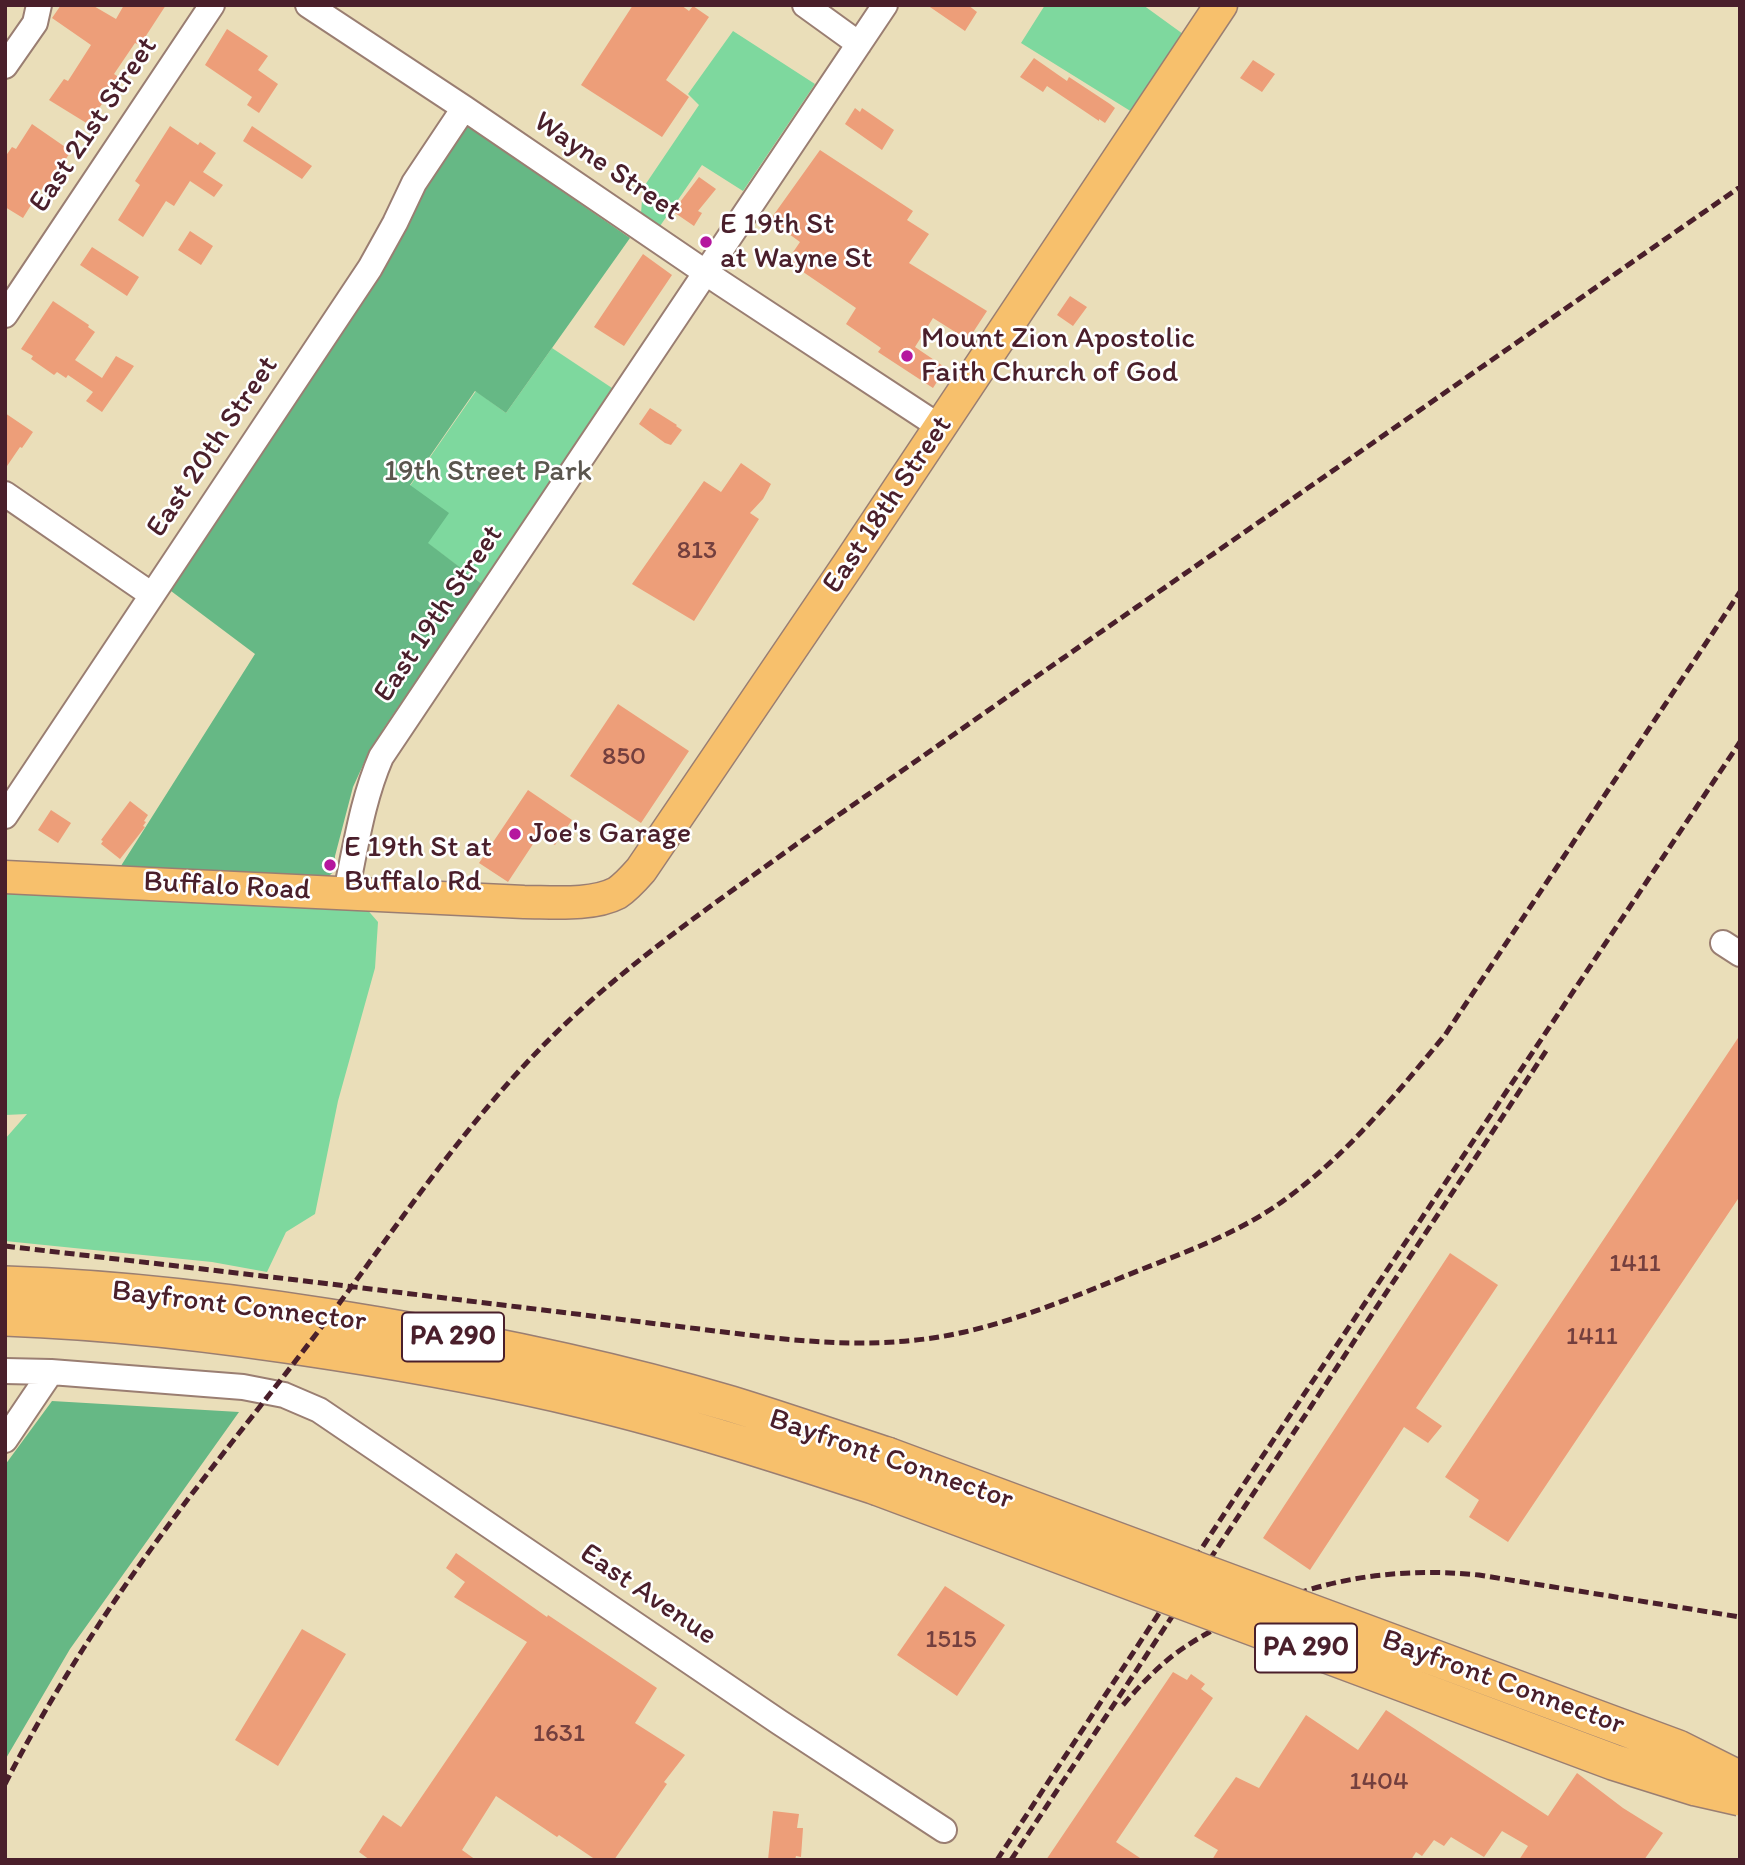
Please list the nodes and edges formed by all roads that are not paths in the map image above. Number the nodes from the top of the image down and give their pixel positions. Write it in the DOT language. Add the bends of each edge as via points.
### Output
graph roads {
  1 [pos="39,5"];
  2 [pos="212,5"];
  3 [pos="308,5"];
  4 [pos="805,5"];
  5 [pos="885,5"];
  6 [pos="1221,5"];
  7 [pos="859,44"];
  8 [pos="5,66"];
  9 [pos="464,108"];
  10 [pos="706,272"];
  11 [pos="5,315"];
  12 [pos="940,427"];
  13 [pos="5,494"];
  14 [pos="152,595"];
  15 [pos="5,816"];
  16 [pos="5,877"];
  17 [pos="346,892"];
  18 [pos="616,893"];
  19 [pos="5,1284"];
  20 [pos="5,1318"];
  21 [pos="5,1371"];
  22 [pos="51,1372"];
  23 [pos="5,1440"];
  24 [pos="882,1471"];
  25 [pos="1740,1779"];
  26 [pos="1740,1798"];
  27 [pos="944,1830"];
  1 -- 8 [label="street" via="35,23"];
  2 -- 11 [label="street, East 21st Street"];
  3 -- 9 [label="street, Wayne Street"];
  4 -- 7 [label="street"];
  5 -- 7 [label="street, East 19th Street"];
  6 -- 12 [label="main road, East 18th Street"];
  7 -- 10 [label="street, East 19th Street"];
  9 -- 10 [label="street, Wayne Street"];
  9 -- 14 [label="street, East 20th Street" via="414,183 370,268"];
  10 -- 12 [label="street, Wayne Street"];
  10 -- 17 [label="street, East 19th Street" via="381,757 363,806"];
  12 -- 18 [label="main road, East 18th Street" via="641,870"];
  13 -- 14 [label="street"];
  14 -- 15 [label="street, East 20th Street"];
  16 -- 17 [label="main road, Buffalo Road"];
  17 -- 18 [label="main road, Buffalo Road" via="524,902 577,901"];
  19 -- 24 [label="highway, Bayfront Connector / PA 290" via="157,1294 463,1339 730,1404"];
  20 -- 24 [label="highway, Bayfront Connector / PA 290" via="249,1339 483,1378"];
  21 -- 22 [label="street, East Avenue"];
  22 -- 23 [label="street"];
  22 -- 27 [label="street, East Avenue" via="243,1387 284,1395 319,1410"];
  24 -- 25 [label="highway, Bayfront Connector / PA 290, bridge" via="1678,1748"];
  24 -- 26 [label="highway, Bayfront Connector / PA 290, bridge" via="1613,1762"];
}
